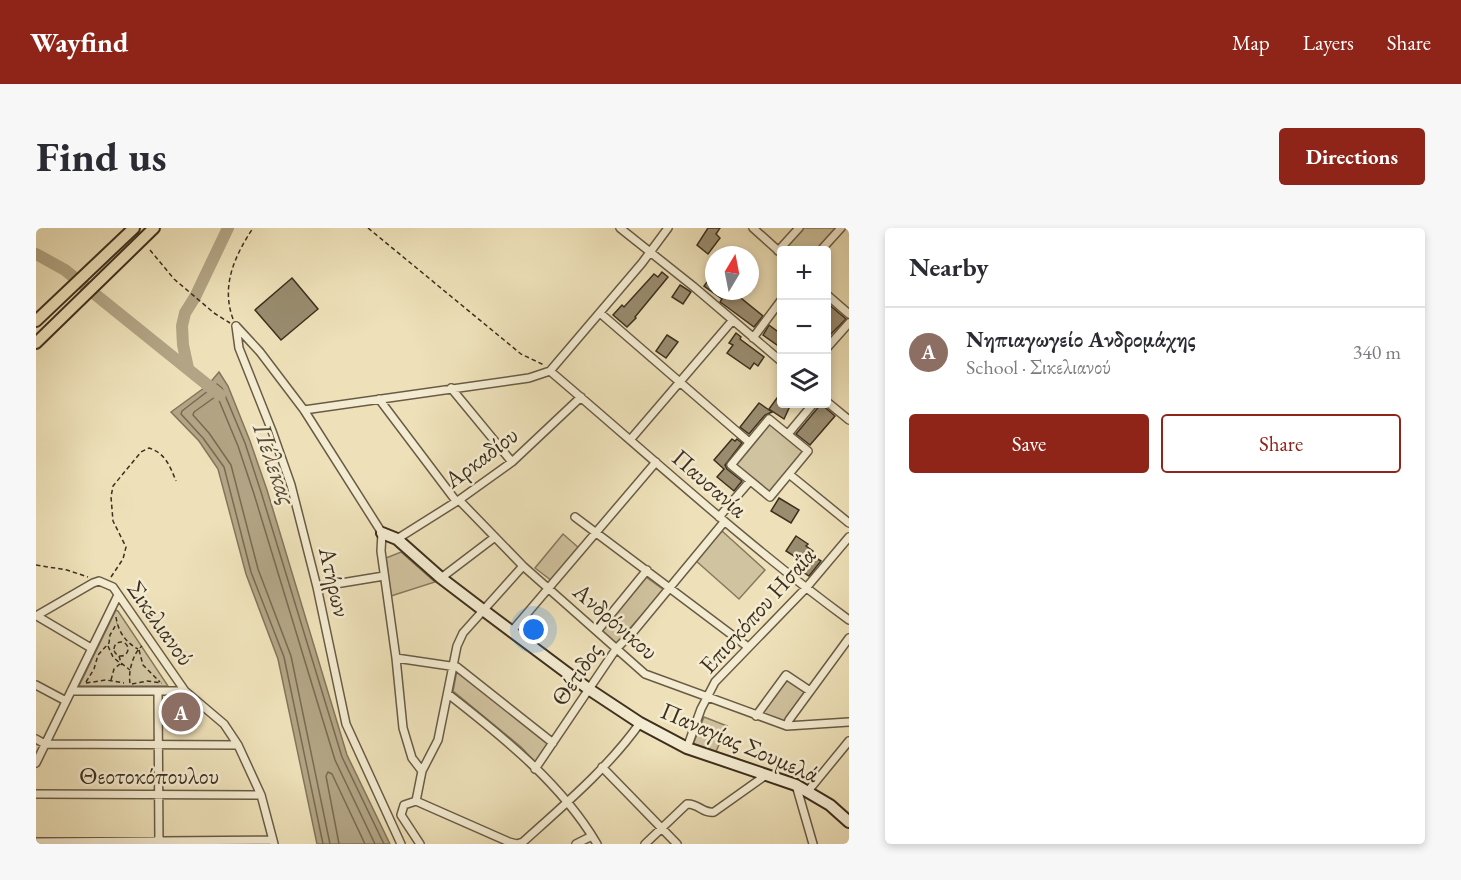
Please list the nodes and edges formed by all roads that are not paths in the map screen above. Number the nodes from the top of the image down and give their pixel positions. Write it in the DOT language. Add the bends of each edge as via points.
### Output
graph roads {
  1 [pos="154,228"];
  2 [pos="620,228"];
  3 [pos="668,228"];
  4 [pos="753,228"];
  5 [pos="799,228"];
  6 [pos="841,228"];
  7 [pos="130,232"];
  8 [pos="785,246"];
  9 [pos="825,246"];
  10 [pos="777,249"];
  11 [pos="650,252"];
  12 [pos="831,298"];
  13 [pos="781,300"];
  14 [pos="600,313"];
  15 [pos="849,314"];
  16 [pos="36,321"];
  17 [pos="732,321"];
  18 [pos="849,323"];
  19 [pos="753,338"];
  20 [pos="38,340"];
  21 [pos="831,343"];
  22 [pos="777,358"];
  23 [pos="550,371"];
  24 [pos="679,383"];
  25 [pos="451,388"];
  26 [pos="581,397"];
  27 [pos="379,399"];
  28 [pos="831,405"];
  29 [pos="810,408"];
  30 [pos="304,410"];
  31 [pos="849,420"];
  32 [pos="788,434"];
  33 [pos="630,440"];
  34 [pos="749,442"];
  35 [pos="512,462"];
  36 [pos="656,462"];
  37 [pos="789,474"];
  38 [pos="750,481"];
  39 [pos="457,500"];
  40 [pos="575,517"];
  41 [pos="722,520"];
  42 [pos="849,524"];
  43 [pos="382,532"];
  44 [pos="597,532"];
  45 [pos="495,537"];
  46 [pos="849,537"];
  47 [pos="397,539"];
  48 [pos="523,566"];
  49 [pos="647,570"];
  50 [pos="384,576"];
  51 [pos="441,578"];
  52 [pos="317,587"];
  53 [pos="670,587"];
  54 [pos="548,588"];
  55 [pos="806,588"];
  56 [pos="118,595"];
  57 [pos="483,610"];
  58 [pos="36,616"];
  59 [pos="849,620"];
  60 [pos="598,630"];
  61 [pos="512,631"];
  62 [pos="849,638"];
  63 [pos="748,647"];
  64 [pos="92,648"];
  65 [pos="616,649"];
  66 [pos="396,658"];
  67 [pos="454,666"];
  68 [pos="36,684"];
  69 [pos="590,690"];
  70 [pos="71,691"];
  71 [pos="185,691"];
  72 [pos="810,691"];
  73 [pos="158,692"];
  74 [pos="448,694"];
  75 [pos="706,697"];
  76 [pos="66,701"];
  77 [pos="756,716"];
  78 [pos="849,722"];
  79 [pos="639,723"];
  80 [pos="787,726"];
  81 [pos="36,739"];
  82 [pos="849,741"];
  83 [pos="45,744"];
  84 [pos="159,744"];
  85 [pos="553,744"];
  86 [pos="238,745"];
  87 [pos="687,748"];
  88 [pos="36,762"];
  89 [pos="602,767"];
  90 [pos="535,769"];
  91 [pos="422,771"];
  92 [pos="766,775"];
  93 [pos="796,785"];
  94 [pos="808,791"];
  95 [pos="36,794"];
  96 [pos="160,794"];
  97 [pos="261,795"];
  98 [pos="416,801"];
  99 [pos="567,803"];
  100 [pos="849,822"];
  101 [pos="662,827"];
  102 [pos="592,836"];
  103 [pos="40,842"];
  104 [pos="159,842"];
  105 [pos="274,842"];
  106 [pos="93,843"];
  107 [pos="401,844"];
  108 [pos="420,844"];
  109 [pos="576,844"];
  110 [pos="597,844"];
  111 [pos="645,844"];
  112 [pos="677,844"];
  113 [pos="813,844"];
  1 -- 20 [label="main road"];
  2 -- 11 [label="street"];
  3 -- 11 [label="street"];
  4 -- 10 [label="street"];
  5 -- 8 [label="street"];
  6 -- 9 [label="street"];
  7 -- 16 [label="main road"];
  11 -- 14 [label="street"];
  11 -- 17 [label="street"];
  12 -- 15 [label="street"];
  13 -- 19 [label="street"];
  14 -- 23 [label="street"];
  14 -- 24 [label="street"];
  17 -- 19 [label="street"];
  17 -- 24 [label="street"];
  18 -- 21 [label="street"];
  19 -- 22 [label="street"];
  23 -- 25 [label="street" via="529,378"];
  23 -- 26 [label="street, Παυσανία"];
  24 -- 33 [label="street"];
  24 -- 34 [label="street"];
  25 -- 27 [label="street"];
  25 -- 35 [label="street"];
  26 -- 33 [label="street, Παυσανία"];
  26 -- 35 [label="street, Αρκαδίου"];
  27 -- 30 [label="street"];
  27 -- 39 [label="street, Ανδρόνικου"];
  28 -- 31 [label="street"];
  29 -- 32 [label="street"];
  30 -- 43 [label="street"];
  30 -- 52 [label="street, Ατήρων" via="236,326 239,348 291,485"];
  32 -- 34 [label="street" via="769,419"];
  32 -- 37 [label="street" via="808,451"];
  33 -- 36 [label="street, Παυσανία"];
  34 -- 38 [label="street" via="731,465"];
  35 -- 39 [label="street, Αρκαδίου"];
  36 -- 41 [label="street, Παυσανία"];
  36 -- 44 [label="street"];
  37 -- 38 [label="street" via="770,497"];
  37 -- 42 [label="street"];
  38 -- 41 [label="street, Θέτιδος"];
  39 -- 45 [label="street, Ανδρόνικου"];
  39 -- 47 [label="street, Αρκαδίου"];
  40 -- 44 [label="street"];
  41 -- 53 [label="street, Θέτιδος"];
  41 -- 55 [label="street, Παυσανία"];
  43 -- 47 [label="street, Παναγίας Σουμελά"];
  43 -- 50 [label="street"];
  44 -- 49 [label="street"];
  44 -- 54 [label="street"];
  45 -- 48 [label="street, Ανδρόνικου"];
  45 -- 51 [label="street"];
  46 -- 55 [label="street, Επισκόπου Ησαΐα"];
  47 -- 51 [label="street, Παναγίας Σουμελά"];
  48 -- 54 [label="street, Ανδρόνικου"];
  48 -- 57 [label="street"];
  49 -- 53 [label="street"];
  49 -- 60 [label="street"];
  50 -- 52 [label="street"];
  50 -- 66 [label="street"];
  51 -- 57 [label="street, Παναγίας Σουμελά"];
  52 -- 107 [label="street, Ατήρων" via="346,724"];
  53 -- 63 [label="street"];
  53 -- 65 [label="street, Θέτιδος"];
  54 -- 60 [label="street, Ανδρόνικου"];
  54 -- 61 [label="street"];
  55 -- 59 [label="street, Παυσανία"];
  55 -- 63 [label="street, Επισκόπου Ησαΐα"];
  56 -- 58 [label="street, Σικελιανού" via="113,586 103,582 87,586"];
  56 -- 64 [label="street"];
  56 -- 71 [label="street, Σικελιανού"];
  57 -- 61 [label="street, Παναγίας Σουμελά"];
  57 -- 67 [label="street" via="463,633"];
  58 -- 64 [label="street"];
  60 -- 65 [label="street, Ανδρόνικου"];
  61 -- 69 [label="street, Παναγίας Σουμελά"];
  62 -- 72 [label="street"];
  63 -- 75 [label="street, Επισκόπου Ησαΐα"];
  64 -- 70 [label="street"];
  65 -- 69 [label="street, Θέτιδος"];
  65 -- 75 [label="street, Ανδρόνικου" via="645,674"];
  66 -- 67 [label="street"];
  66 -- 91 [label="street" via="403,728 412,758"];
  67 -- 74 [label="street"];
  67 -- 85 [label="street"];
  68 -- 76 [label="street"];
  69 -- 79 [label="street, Παναγίας Σουμελά"];
  69 -- 85 [label="street, Θέτιδος"];
  70 -- 73 [label="street"];
  70 -- 76 [label="street"];
  71 -- 73 [label="street"];
  71 -- 86 [label="street, Σικελιανού" via="224,724"];
  72 -- 77 [label="street" via="786,675"];
  72 -- 80 [label="street"];
  73 -- 84 [label="street"];
  74 -- 90 [label="street" via="504,737"];
  74 -- 91 [label="street" via="438,740"];
  75 -- 77 [label="street, Ανδρόνικου"];
  75 -- 87 [label="street, Επισκόπου Ησαΐα"];
  76 -- 83 [label="street"];
  77 -- 80 [label="street, Ανδρόνικου"];
  78 -- 80 [label="street, Ανδρόνικου"];
  79 -- 87 [label="street, Παναγίας Σουμελά"];
  79 -- 89 [label="street"];
  81 -- 83 [label="street"];
  82 -- 94 [label="street"];
  83 -- 84 [label="street"];
  83 -- 88 [label="street"];
  84 -- 86 [label="street"];
  84 -- 96 [label="street"];
  85 -- 90 [label="street, Θέτιδος"];
  86 -- 97 [label="street, Σικελιανού"];
  87 -- 92 [label="street, Παναγίας Σουμελά"];
  89 -- 99 [label="street"];
  89 -- 101 [label="street"];
  90 -- 99 [label="street"];
  91 -- 98 [label="street"];
  92 -- 93 [label="street, Παναγίας Σουμελά"];
  92 -- 101 [label="street" via="717,810 707,812 687,804"];
  93 -- 94 [label="street, Παναγίας Σουμελά"];
  93 -- 113 [label="street"];
  94 -- 100 [label="street, Παναγίας Σουμελά"];
  95 -- 96 [label="street, Θεοτοκόπουλου"];
  96 -- 97 [label="street, Θεοτοκόπουλου"];
  96 -- 104 [label="street"];
  97 -- 105 [label="street, Σικελιανού"];
  98 -- 99 [label="street" via="517,844"];
  98 -- 108 [label="street" via="404,805 401,815"];
  99 -- 102 [label="street"];
  101 -- 111 [label="street"];
  101 -- 112 [label="street"];
  102 -- 109 [label="street"];
  102 -- 110 [label="street"];
  103 -- 106 [label="street"];
  104 -- 105 [label="street"];
  104 -- 106 [label="street"];
}
